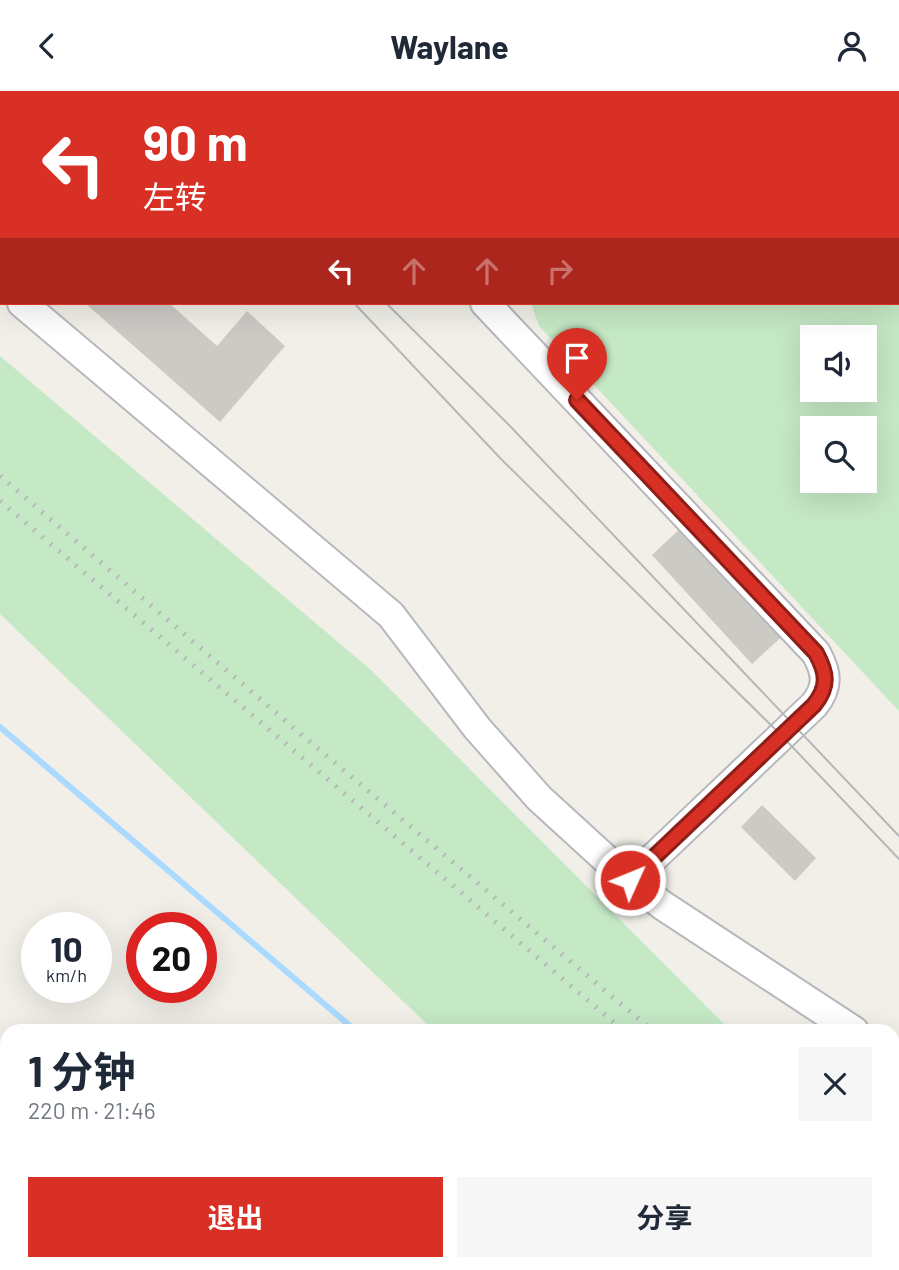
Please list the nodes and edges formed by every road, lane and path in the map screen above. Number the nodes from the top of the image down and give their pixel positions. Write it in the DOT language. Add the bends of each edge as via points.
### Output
graph roads {
  1 [pos="24,305"];
  2 [pos="487,305"];
  3 [pos="630,880"];
  4 [pos="843,1024"];
  1 -- 3 [label="lane" via="391,615 477,727 540,798"];
  2 -- 3 [label="lane" via="816,653 824,668 826,683 814,705"];
  3 -- 4 [label="lane"];
}
